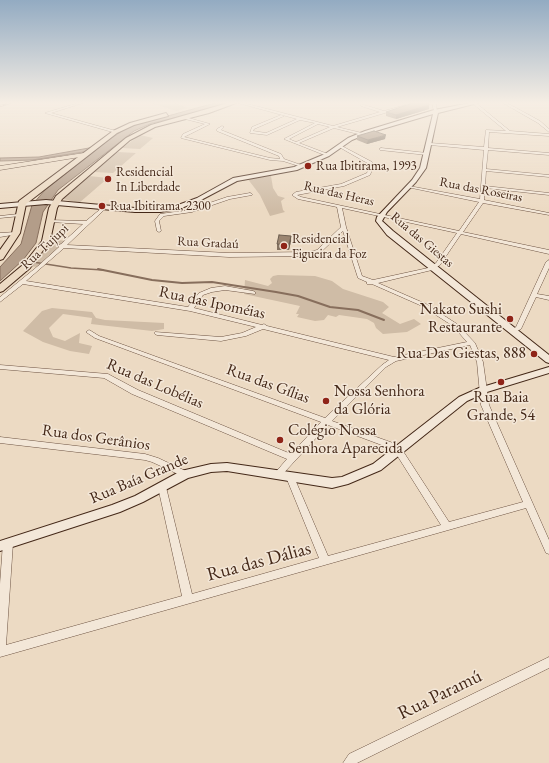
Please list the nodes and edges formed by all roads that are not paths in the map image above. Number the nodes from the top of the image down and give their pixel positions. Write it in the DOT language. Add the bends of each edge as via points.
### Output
graph roads {
  1 [pos="105,139"];
  2 [pos="130,139"];
  3 [pos="185,139"];
  4 [pos="240,139"];
  5 [pos="287,139"];
  6 [pos="306,139"];
  7 [pos="353,139"];
  8 [pos="431,139"];
  9 [pos="486,139"];
  10 [pos="296,143"];
  11 [pos="430,144"];
  12 [pos="340,146"];
  13 [pos="485,148"];
  14 [pos="381,149"];
  15 [pos="270,150"];
  16 [pos="86,154"];
  17 [pos="427,154"];
  18 [pos="549,154"];
  19 [pos="327,155"];
  20 [pos="256,156"];
  21 [pos="283,160"];
  22 [pos="74,163"];
  23 [pos="302,166"];
  24 [pos="0,169"];
  25 [pos="484,170"];
  26 [pos="549,176"];
  27 [pos="408,187"];
  28 [pos="484,187"];
  29 [pos="250,194"];
  30 [pos="549,194"];
  31 [pos="200,199"];
  32 [pos="482,201"];
  33 [pos="54,202"];
  34 [pos="26,203"];
  35 [pos="0,206"];
  36 [pos="209,206"];
  37 [pos="339,206"];
  38 [pos="103,208"];
  39 [pos="170,209"];
  40 [pos="190,211"];
  41 [pos="549,214"];
  42 [pos="18,215"];
  43 [pos="381,215"];
  44 [pos="0,217"];
  45 [pos="50,221"];
  46 [pos="87,224"];
  47 [pos="344,227"];
  48 [pos="159,231"];
  49 [pos="16,233"];
  50 [pos="460,233"];
  51 [pos="0,235"];
  52 [pos="61,246"];
  53 [pos="549,252"];
  54 [pos="1,255"];
  55 [pos="549,262"];
  56 [pos="433,267"];
  57 [pos="22,282"];
  58 [pos="369,283"];
  59 [pos="0,289"];
  60 [pos="253,293"];
  61 [pos="534,295"];
  62 [pos="549,298"];
  63 [pos="0,300"];
  64 [pos="190,309"];
  65 [pos="264,326"];
  66 [pos="513,331"];
  67 [pos="89,332"];
  68 [pos="157,333"];
  69 [pos="472,343"];
  70 [pos="394,359"];
  71 [pos="549,360"];
  72 [pos="0,367"];
  73 [pos="549,370"];
  74 [pos="483,390"];
  75 [pos="327,421"];
  76 [pos="0,440"];
  77 [pos="398,450"];
  78 [pos="292,458"];
  79 [pos="185,474"];
  80 [pos="278,474"];
  81 [pos="290,477"];
  82 [pos="162,487"];
  83 [pos="528,504"];
  84 [pos="447,526"];
  85 [pos="4,544"];
  86 [pos="549,550"];
  87 [pos="325,561"];
  88 [pos="188,599"];
  89 [pos="0,649"];
  90 [pos="0,652"];
  91 [pos="549,662"];
  92 [pos="348,763"];
  1 -- 16 [label="highway"];
  2 -- 33 [label="highway"];
  3 -- 20 [label="street"];
  4 -- 15 [label="street"];
  5 -- 10 [label="street"];
  6 -- 10 [label="street"];
  7 -- 12 [label="main road"];
  8 -- 11 [label="main road, Rua das Giestas"];
  9 -- 13 [label="street"];
  10 -- 19 [label="street"];
  11 -- 13 [label="street"];
  11 -- 17 [label="main road, Rua das Giestas"];
  12 -- 19 [label="main road"];
  12 -- 37 [label="street, Rua das Heras" via="372,164 369,174 342,185 294,195"];
  13 -- 18 [label="street"];
  13 -- 25 [label="street"];
  14 -- 17 [label="street"];
  15 -- 20 [label="street"];
  15 -- 21 [label="street" via="282,156"];
  16 -- 22 [label="highway"];
  16 -- 24 [label="main road"];
  17 -- 27 [label="main road, Rua das Giestas" via="423,168"];
  19 -- 23 [label="main road"];
  20 -- 21 [label="street"];
  21 -- 23 [label="street"];
  22 -- 24 [label="main road" via="60,161"];
  22 -- 34 [label="highway"];
  23 -- 31 [label="main road" via="289,171 235,179"];
  25 -- 26 [label="street"];
  25 -- 28 [label="street"];
  27 -- 32 [label="street, Rua das Roseiras"];
  27 -- 43 [label="main road, Rua das Giestas"];
  28 -- 30 [label="street"];
  28 -- 32 [label="street"];
  29 -- 36 [label="street" via="229,198"];
  31 -- 36 [label="street"];
  31 -- 39 [label="main road"];
  32 -- 41 [label="street, Rua das Roseiras"];
  32 -- 50 [label="street"];
  33 -- 34 [label="main road"];
  33 -- 38 [label="main road"];
  33 -- 45 [label="highway"];
  34 -- 35 [label="main road"];
  34 -- 42 [label="highway"];
  36 -- 40 [label="street"];
  37 -- 43 [label="street, Rua das Heras"];
  37 -- 47 [label="street"];
  38 -- 39 [label="main road"];
  38 -- 46 [label="street, Rua Tujupi"];
  39 -- 40 [label="street"];
  40 -- 48 [label="street" via="160,216 157,221"];
  42 -- 44 [label="street"];
  42 -- 49 [label="highway"];
  43 -- 50 [label="street, Rua das Heras"];
  43 -- 56 [label="main road, Rua das Giestas" via="379,221 385,228"];
  45 -- 46 [label="street"];
  45 -- 59 [label="highway" via="46,241 39,253"];
  46 -- 52 [label="street, Rua Tujupi"];
  47 -- 52 [label="street, Rua Gradaú" via="319,251 309,254 230,256"];
  47 -- 58 [label="street" via="358,275"];
  49 -- 51 [label="street"];
  49 -- 54 [label="highway"];
  50 -- 53 [label="street, Rua das Heras"];
  50 -- 56 [label="street"];
  52 -- 57 [label="street, Rua Tujupi"];
  55 -- 61 [label="street"];
  56 -- 58 [label="street"];
  56 -- 66 [label="main road, Rua das Giestas"];
  57 -- 63 [label="street, Rua Tujupi"];
  57 -- 64 [label="street, Rua das Ipoméias"];
  58 -- 69 [label="street" via="424,305 455,325"];
  60 -- 64 [label="street" via="225,288 211,290 201,294"];
  61 -- 62 [label="street"];
  61 -- 66 [label="street" via="519,328"];
  64 -- 65 [label="street, Rua das Ipoméias"];
  65 -- 68 [label="street, Rua das Gílias" via="244,335 221,339"];
  65 -- 70 [label="street, Rua das Ipoméias"];
  66 -- 71 [label="main road, Rua das Giestas"];
  67 -- 75 [label="street, Rua das Gílias" via="97,338"];
  69 -- 70 [label="street"];
  69 -- 74 [label="street" via="480,362"];
  70 -- 75 [label="street"];
  72 -- 78 [label="street, Rua das Lobélias" via="106,376 146,396"];
  73 -- 74 [label="main road, Rua Baía Grande"];
  74 -- 77 [label="main road, Rua Baía Grande" via="451,407"];
  74 -- 83 [label="street" via="485,405 493,426"];
  75 -- 77 [label="street, Rua das Gílias"];
  75 -- 78 [label="street"];
  76 -- 79 [label="street, Rua dos Gerânios" via="145,457"];
  77 -- 81 [label="main road, Rua Baía Grande" via="377,467 344,481 332,483"];
  77 -- 84 [label="street"];
  78 -- 80 [label="street"];
  79 -- 80 [label="main road, Rua Baía Grande" via="227,467"];
  79 -- 82 [label="main road, Rua Baía Grande"];
  80 -- 81 [label="main road, Rua Baía Grande"];
  81 -- 87 [label="street"];
  82 -- 85 [label="main road, Rua Baía Grande" via="116,509"];
  82 -- 88 [label="street"];
  83 -- 84 [label="street, Rua das Dálias"];
  83 -- 86 [label="street"];
  84 -- 87 [label="street, Rua das Dálias"];
  85 -- 89 [label="street"];
  87 -- 88 [label="street, Rua das Dálias"];
  88 -- 90 [label="street, Rua das Dálias"];
  91 -- 92 [label="street, Rua Paramú" via="353,758"];
}
